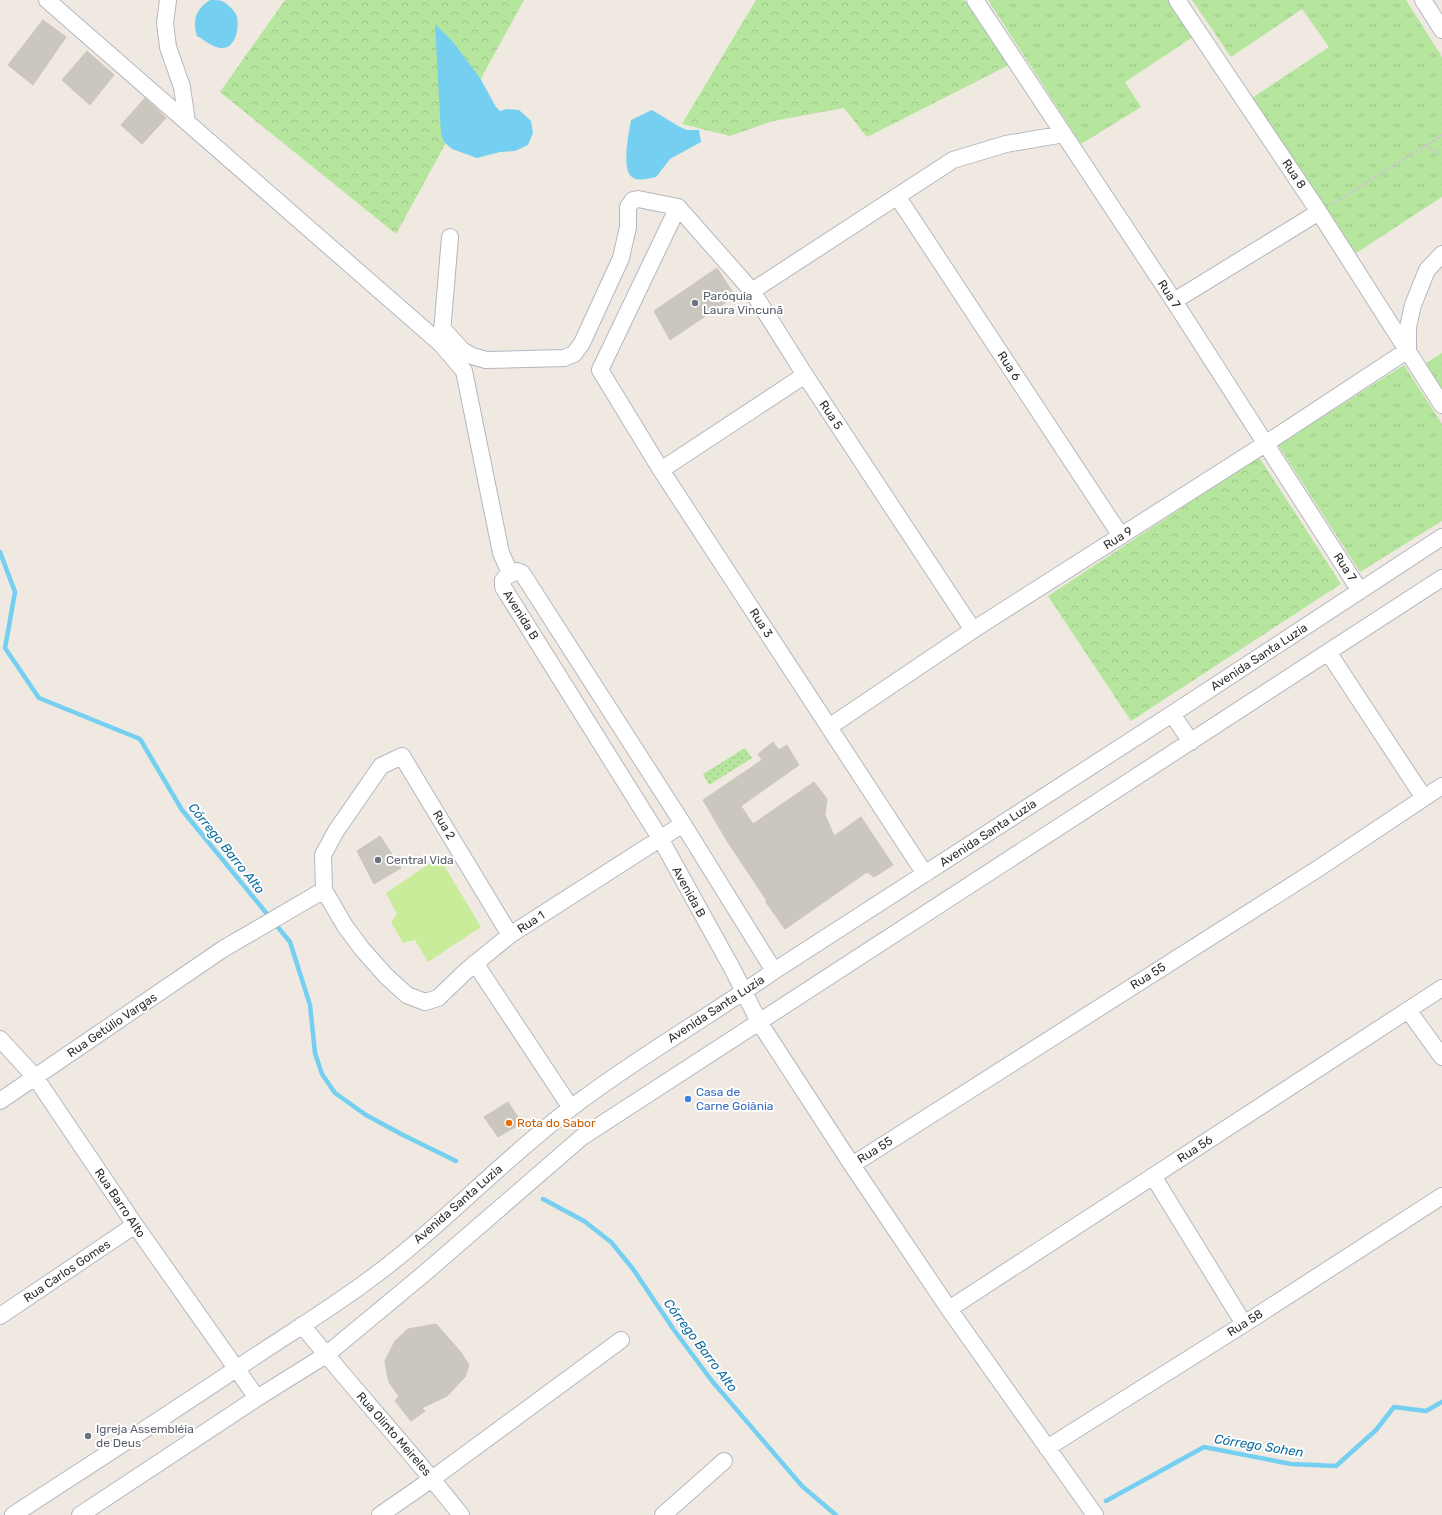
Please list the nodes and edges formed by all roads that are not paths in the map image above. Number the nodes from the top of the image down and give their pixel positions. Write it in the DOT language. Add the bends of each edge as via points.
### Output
graph roads {
  1 [pos="47,0"];
  2 [pos="168,0"];
  3 [pos="975,0"];
  4 [pos="1177,0"];
  5 [pos="1423,0"];
  6 [pos="1442,30"];
  7 [pos="187,122"];
  8 [pos="1064,134"];
  9 [pos="897,196"];
  10 [pos="678,207"];
  11 [pos="1319,212"];
  12 [pos="450,237"];
  13 [pos="1442,254"];
  14 [pos="752,291"];
  15 [pos="1174,301"];
  16 [pos="441,336"];
  17 [pos="1408,350"];
  18 [pos="805,376"];
  19 [pos="1442,405"];
  20 [pos="1265,444"];
  21 [pos="661,470"];
  22 [pos="1121,536"];
  23 [pos="1442,537"];
  24 [pos="510,573"];
  25 [pos="1442,578"];
  26 [pos="1360,591"];
  27 [pos="973,630"];
  28 [pos="1328,652"];
  29 [pos="1172,714"];
  30 [pos="829,726"];
  31 [pos="1191,742"];
  32 [pos="1442,786"];
  33 [pos="1424,798"];
  34 [pos="683,824"];
  35 [pos="660,838"];
  36 [pos="924,874"];
  37 [pos="324,890"];
  38 [pos="510,935"];
  39 [pos="475,964"];
  40 [pos="774,971"];
  41 [pos="1442,988"];
  42 [pos="744,992"];
  43 [pos="1408,1010"];
  44 [pos="759,1022"];
  45 [pos="0,1039"];
  46 [pos="1442,1057"];
  47 [pos="35,1077"];
  48 [pos="0,1101"];
  49 [pos="570,1108"];
  50 [pos="852,1165"];
  51 [pos="1153,1176"];
  52 [pos="1442,1196"];
  53 [pos="135,1225"];
  54 [pos="949,1309"];
  55 [pos="0,1316"];
  56 [pos="1244,1324"];
  57 [pos="302,1326"];
  58 [pos="620,1340"];
  59 [pos="326,1355"];
  60 [pos="236,1370"];
  61 [pos="257,1398"];
  62 [pos="1047,1448"];
  63 [pos="724,1461"];
  64 [pos="432,1478"];
  65 [pos="13,1515"];
  66 [pos="80,1515"];
  67 [pos="380,1515"];
  68 [pos="461,1515"];
  69 [pos="663,1515"];
  70 [pos="1095,1515"];
  1 -- 7 [label="street"];
  2 -- 7 [label="street" via="165,23 168,48 182,87"];
  3 -- 8 [label="street, Rua 7"];
  4 -- 11 [label="street, Rua 8"];
  5 -- 6 [label="street"];
  7 -- 16 [label="street"];
  8 -- 9 [label="street" via="1006,144 953,160"];
  8 -- 15 [label="street, Rua 7"];
  9 -- 14 [label="street"];
  9 -- 22 [label="street, Rua 6"];
  10 -- 14 [label="street, Rua 5"];
  10 -- 16 [label="street" via="638,199 629,203 628,227 620,258 582,343 574,354 564,358 486,360 472,356"];
  10 -- 21 [label="street, Rua 3" via="600,370"];
  11 -- 15 [label="street"];
  11 -- 17 [label="street, Rua 8"];
  12 -- 16 [label="street"];
  13 -- 17 [label="street" via="1427,270 1413,306 1408,327"];
  14 -- 18 [label="street, Rua 5"];
  15 -- 20 [label="street, Rua 7"];
  16 -- 24 [label="street" via="464,371 501,553"];
  17 -- 19 [label="street, Rua 8"];
  17 -- 20 [label="street, Rua 9"];
  18 -- 21 [label="street"];
  18 -- 27 [label="street, Rua 5"];
  20 -- 22 [label="street, Rua 9"];
  20 -- 26 [label="street, Rua 7"];
  21 -- 30 [label="street, Rua 3"];
  22 -- 27 [label="street, Rua 9"];
  23 -- 26 [label="street, Avenida Santa Luzia"];
  24 -- 34 [label="street, Avenida B" via="522,573"];
  24 -- 35 [label="street, Avenida B" via="503,580 503,587"];
  25 -- 28 [label="street"];
  26 -- 29 [label="street, Avenida Santa Luzia"];
  27 -- 30 [label="street, Rua 9"];
  28 -- 31 [label="street"];
  28 -- 33 [label="street"];
  29 -- 31 [label="street"];
  29 -- 36 [label="street, Avenida Santa Luzia"];
  30 -- 36 [label="street, Rua 3"];
  31 -- 44 [label="street"];
  32 -- 33 [label="street, Rua 55"];
  33 -- 50 [label="street, Rua 55"];
  34 -- 35 [label="street, Rua 1"];
  34 -- 40 [label="street, Avenida B"];
  35 -- 38 [label="street, Rua 1"];
  35 -- 42 [label="street, Avenida B"];
  36 -- 40 [label="street, Avenida Santa Luzia"];
  37 -- 38 [label="street, Rua 2" via="323,855 336,831 381,766 402,756"];
  37 -- 39 [label="street, Rua 1" via="362,950 407,995 425,1002 438,998"];
  37 -- 47 [label="street, Rua Getúlio Vargas" via="224,949"];
  38 -- 39 [label="street, Rua 1"];
  39 -- 49 [label="street"];
  40 -- 42 [label="street, Avenida Santa Luzia"];
  41 -- 43 [label="street, Rua 56"];
  42 -- 44 [label="street, Avenida B"];
  42 -- 49 [label="street, Avenida Santa Luzia" via="653,1050"];
  43 -- 46 [label="street"];
  43 -- 51 [label="street, Rua 56"];
  44 -- 50 [label="street, Avenida B"];
  44 -- 59 [label="street" via="582,1137"];
  45 -- 47 [label="street, Rua Barro Alto"];
  47 -- 48 [label="street, Rua Getúlio Vargas"];
  47 -- 53 [label="street, Rua Barro Alto"];
  49 -- 57 [label="street, Avenida Santa Luzia" via="371,1278"];
  50 -- 54 [label="street, Avenida B"];
  51 -- 54 [label="street, Rua 56"];
  51 -- 56 [label="street"];
  52 -- 56 [label="street, Rua 58"];
  53 -- 55 [label="street, Rua Carlos Gomes"];
  53 -- 60 [label="street, Rua Barro Alto"];
  54 -- 62 [label="street, Avenida B"];
  56 -- 62 [label="street, Rua 58"];
  57 -- 59 [label="street, Rua Olinto Meireles"];
  57 -- 60 [label="street, Avenida Santa Luzia"];
  58 -- 64 [label="street"];
  59 -- 61 [label="street"];
  59 -- 64 [label="street, Rua Olinto Meireles"];
  60 -- 61 [label="street, Rua Barro Alto"];
  60 -- 65 [label="street, Avenida Santa Luzia"];
  61 -- 66 [label="street"];
  62 -- 70 [label="street, Avenida B"];
  63 -- 69 [label="street"];
  64 -- 67 [label="street"];
  64 -- 68 [label="street, Rua Olinto Meireles"];
}
